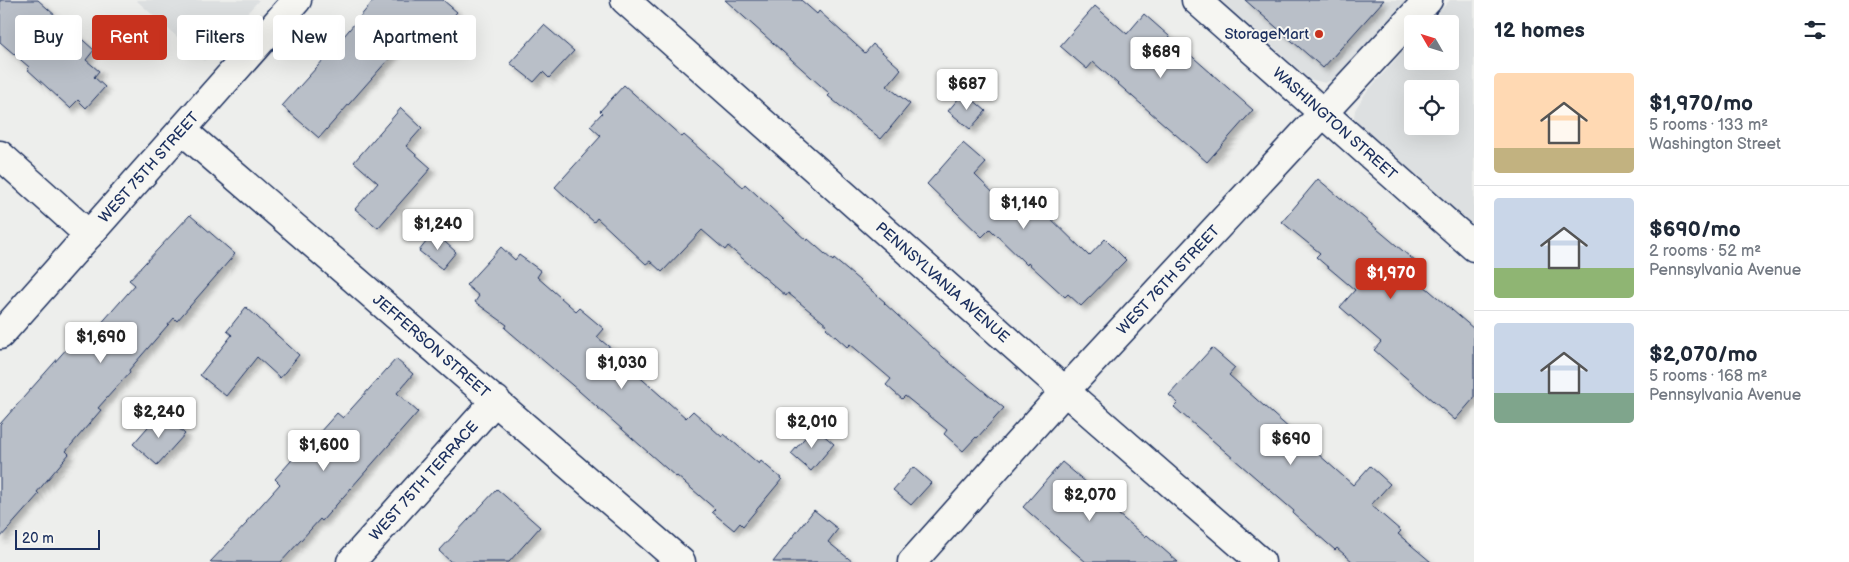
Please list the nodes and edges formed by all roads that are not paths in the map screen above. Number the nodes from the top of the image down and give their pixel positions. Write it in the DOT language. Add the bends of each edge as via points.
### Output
graph roads {
  1 [pos="297,0"];
  2 [pos="626,0"];
  3 [pos="1196,0"];
  4 [pos="1428,0"];
  5 [pos="1323,112"];
  6 [pos="182,130"];
  7 [pos="0,155"];
  8 [pos="89,235"];
  9 [pos="1474,247"];
  10 [pos="0,335"];
  11 [pos="1065,391"];
  12 [pos="496,400"];
  13 [pos="351,562"];
  14 [pos="681,562"];
  15 [pos="912,562"];
  16 [pos="1261,562"];
  1 -- 6 [label="street, WEST 75TH STREET"];
  2 -- 11 [label="street, PENNSYLVANIA AVENUE"];
  3 -- 5 [label="street, WASHINGTON STREET"];
  4 -- 5 [label="street, WEST 76TH STREET"];
  5 -- 9 [label="street, WASHINGTON STREET"];
  5 -- 11 [label="street, WEST 76TH STREET"];
  6 -- 8 [label="street, WEST 75TH STREET"];
  6 -- 12 [label="street, JEFFERSON STREET"];
  7 -- 8 [label="street"];
  8 -- 10 [label="street, WEST 75TH STREET"];
  11 -- 15 [label="street, WEST 76TH STREET"];
  11 -- 16 [label="street, PENNSYLVANIA AVENUE"];
  12 -- 13 [label="street, WEST 75TH TERRACE"];
  12 -- 14 [label="street, JEFFERSON STREET"];
}
